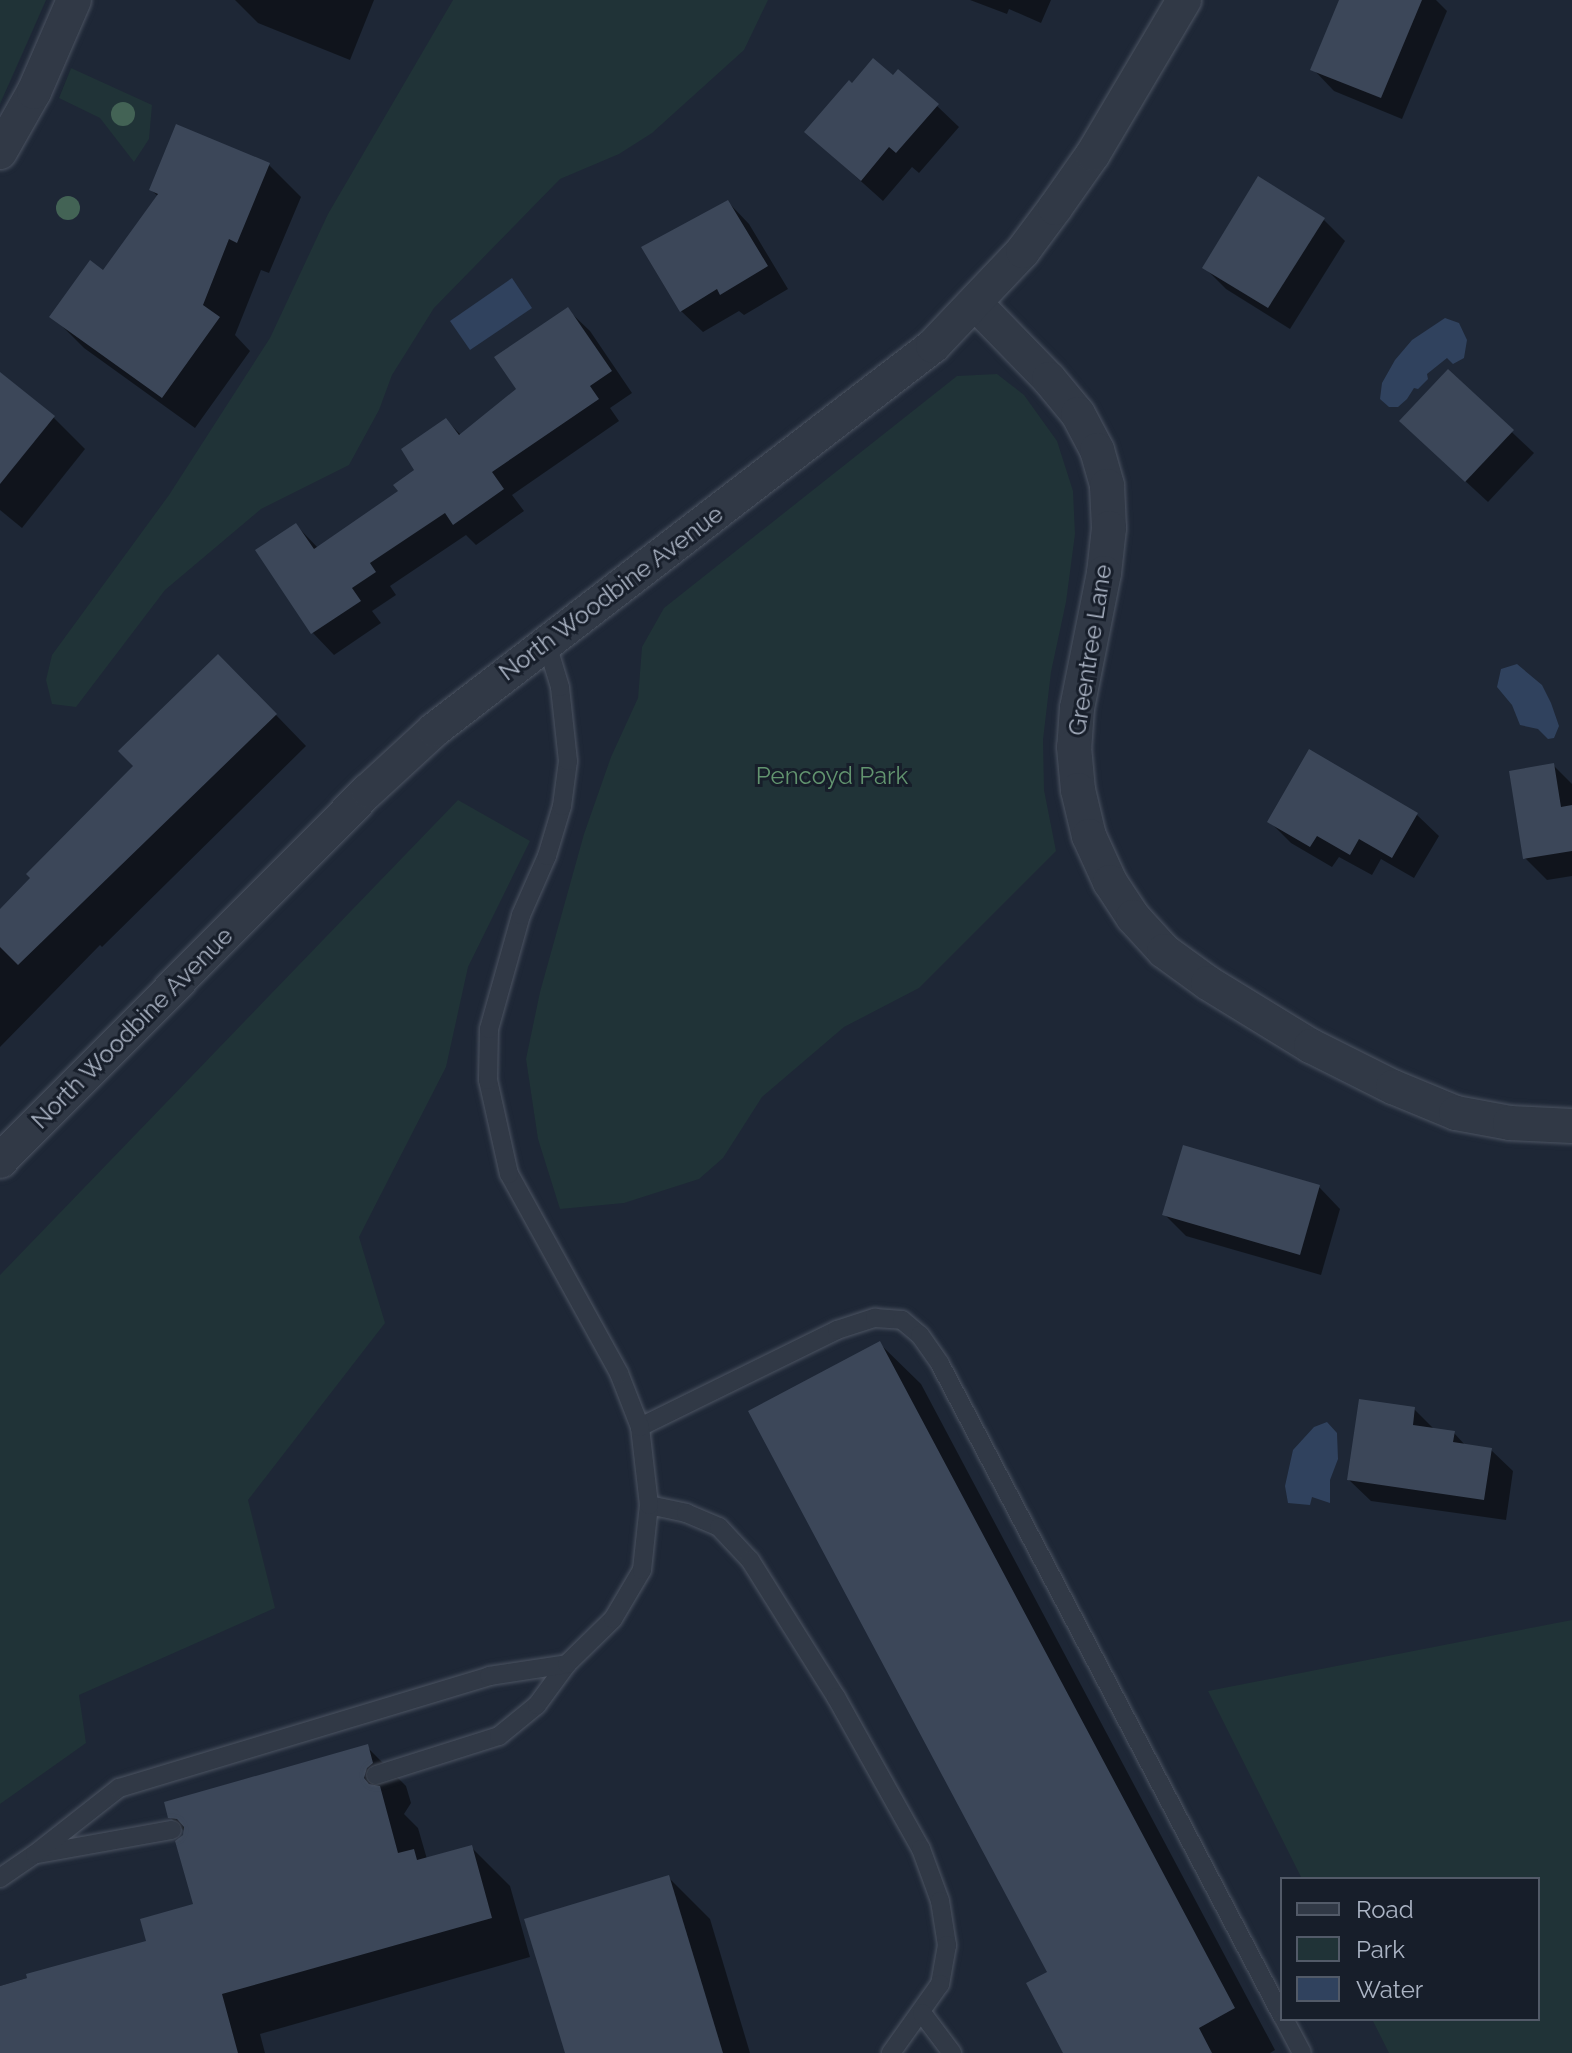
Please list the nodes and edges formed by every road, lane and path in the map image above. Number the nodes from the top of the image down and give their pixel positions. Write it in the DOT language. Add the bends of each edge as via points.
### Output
graph roads {
  1 [pos="74,0"];
  2 [pos="1184,0"];
  3 [pos="0,152"];
  4 [pos="975,303"];
  5 [pos="546,641"];
  6 [pos="1572,1126"];
  7 [pos="0,1161"];
  8 [pos="640,1427"];
  9 [pos="649,1505"];
  10 [pos="567,1664"];
  11 [pos="376,1775"];
  12 [pos="172,1830"];
  13 [pos="35,1854"];
  14 [pos="0,1878"];
  15 [pos="1280,2011"];
  16 [pos="922,2013"];
  17 [pos="1285,2021"];
  18 [pos="891,2053"];
  19 [pos="952,2053"];
  20 [pos="1302,2053"];
  1 -- 3 [label="street" via="14,134"];
  2 -- 4 [label="street, North Woodbine Avenue" via="1093,154 1023,251"];
  4 -- 5 [label="street, North Woodbine Avenue" via="933,346 871,396"];
  4 -- 6 [label="street, Greentree Lane" via="1078,414 1097,450 1107,486 1104,573 1074,747 1089,836 1133,917 1164,951 1208,983 1311,1046 1393,1087 1456,1113"];
  5 -- 7 [label="street, North Woodbine Avenue" via="434,730 368,791"];
  5 -- 8 [label="lane" via="560,687 568,761 562,806 521,915 489,1029 488,1080 509,1174 619,1373"];
  8 -- 9 [label="lane"];
  8 -- 15 [label="lane" via="837,1330 875,1318 902,1320 920,1335 940,1364"];
  9 -- 10 [label="lane" via="642,1570 613,1619"];
  9 -- 16 [label="lane" via="719,1527 750,1560 836,1697 921,1849 940,1901 947,1945 940,1984"];
  10 -- 11 [label="lane" via="537,1705 499,1736"];
  10 -- 13 [label="lane" via="489,1676 119,1788"];
  12 -- 13 [label="lane"];
  13 -- 14 [label="lane"];
  16 -- 18 [label="lane"];
  16 -- 19 [label="lane"];
  17 -- 20 [label="lane"];
}
